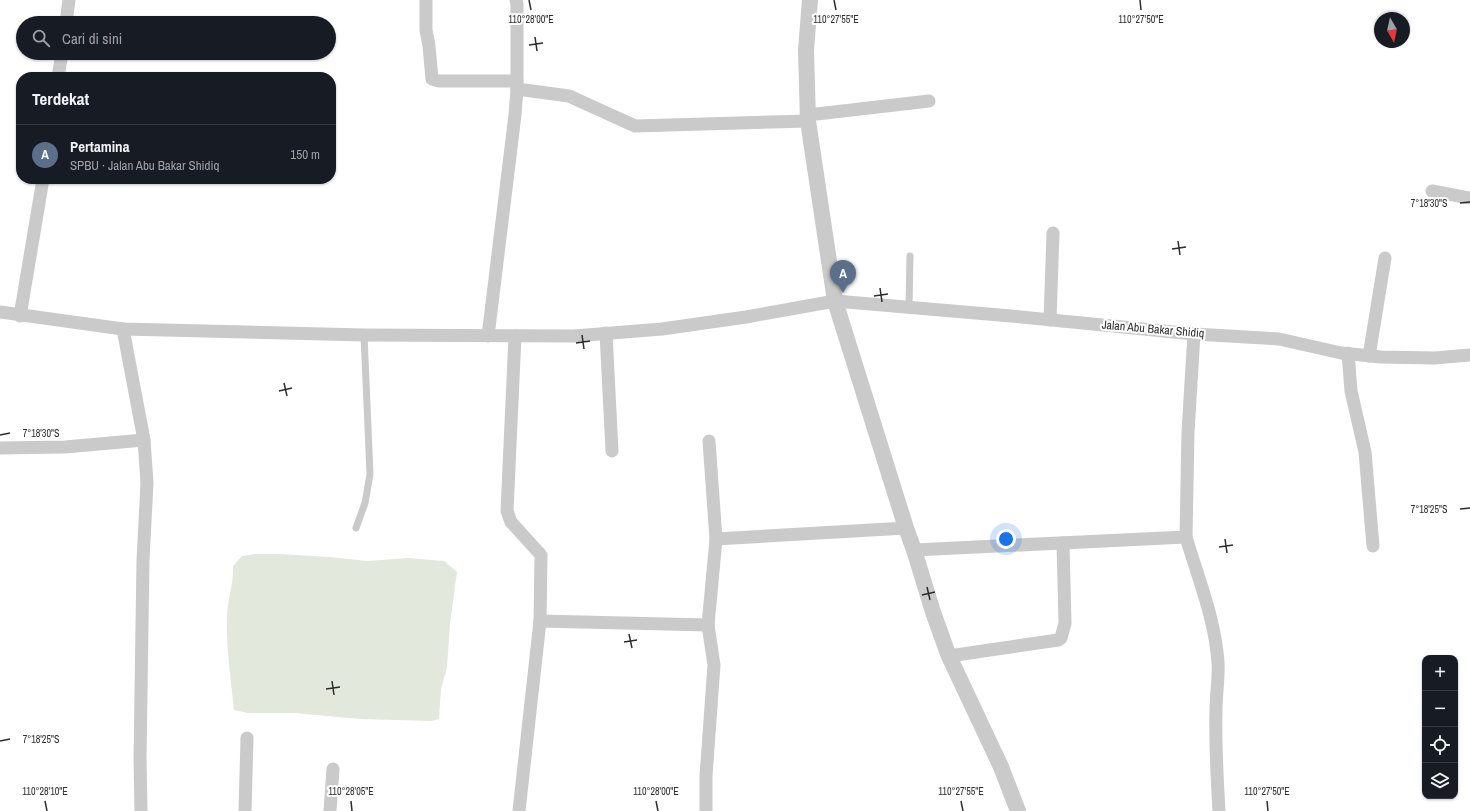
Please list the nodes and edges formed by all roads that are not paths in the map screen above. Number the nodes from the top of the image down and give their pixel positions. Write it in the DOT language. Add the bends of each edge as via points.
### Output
graph roads {
  1 [pos="69,0"];
  2 [pos="426,0"];
  3 [pos="516,0"];
  4 [pos="810,0"];
  5 [pos="67,16"];
  6 [pos="61,60"];
  7 [pos="59,72"];
  8 [pos="517,85"];
  9 [pos="929,101"];
  10 [pos="808,118"];
  11 [pos="42,184"];
  12 [pos="1432,191"];
  13 [pos="1470,198"];
  14 [pos="1053,234"];
  15 [pos="910,256"];
  16 [pos="1385,258"];
  17 [pos="835,301"];
  18 [pos="909,307"];
  19 [pos="0,312"];
  20 [pos="20,316"];
  21 [pos="1050,320"];
  22 [pos="123,330"];
  23 [pos="606,333"];
  24 [pos="1194,334"];
  25 [pos="364,335"];
  26 [pos="488,336"];
  27 [pos="515,336"];
  28 [pos="1348,354"];
  29 [pos="1470,355"];
  30 [pos="1369,356"];
  31 [pos="144,440"];
  32 [pos="709,441"];
  33 [pos="0,448"];
  34 [pos="612,451"];
  35 [pos="356,528"];
  36 [pos="906,528"];
  37 [pos="1186,537"];
  38 [pos="716,539"];
  39 [pos="1063,543"];
  40 [pos="1373,546"];
  41 [pos="914,550"];
  42 [pos="540,621"];
  43 [pos="708,624"];
  44 [pos="949,656"];
  45 [pos="247,738"];
  46 [pos="333,769"];
  47 [pos="140,811"];
  48 [pos="245,811"];
  49 [pos="330,811"];
  50 [pos="519,811"];
  51 [pos="706,811"];
  52 [pos="1018,811"];
  53 [pos="1219,811"];
  1 -- 5 [label="street"];
  2 -- 8 [label="street" via="426,30 432,79"];
  3 -- 8 [label="street"];
  4 -- 10 [label="street" via="806,50"];
  6 -- 7 [label="street"];
  8 -- 10 [label="street" via="569,96 635,126"];
  8 -- 26 [label="street"];
  9 -- 10 [label="street"];
  10 -- 17 [label="street"];
  11 -- 20 [label="street"];
  12 -- 13 [label="street"];
  14 -- 21 [label="street"];
  15 -- 18 [label="lane"];
  16 -- 30 [label="street"];
  17 -- 18 [label="street, Jalan Abu Bakar Shidiq"];
  17 -- 23 [label="street, Jalan Abu Bakar Shidiq" via="662,329"];
  17 -- 36 [label="street"];
  18 -- 21 [label="street, Jalan Abu Bakar Shidiq"];
  19 -- 20 [label="street, Jalan Abu Bakar Shidiq"];
  20 -- 22 [label="street, Jalan Abu Bakar Shidiq"];
  21 -- 24 [label="street, Jalan Abu Bakar Shidiq"];
  22 -- 25 [label="street, Jalan Abu Bakar Shidiq"];
  22 -- 31 [label="street"];
  23 -- 27 [label="street, Jalan Abu Bakar Shidiq"];
  23 -- 34 [label="street"];
  24 -- 28 [label="street, Jalan Abu Bakar Shidiq" via="1279,339"];
  24 -- 37 [label="street" via="1188,432"];
  25 -- 26 [label="street, Jalan Abu Bakar Shidiq"];
  25 -- 35 [label="lane" via="370,474 365,503"];
  26 -- 27 [label="street, Jalan Abu Bakar Shidiq"];
  27 -- 42 [label="street" via="507,511 511,522 541,555"];
  28 -- 30 [label="street, Jalan Abu Bakar Shidiq"];
  28 -- 40 [label="street" via="1352,391 1366,452"];
  29 -- 30 [label="street, Jalan Abu Bakar Shidiq" via="1434,358"];
  31 -- 33 [label="street" via="65,447"];
  31 -- 47 [label="street" via="147,483 143,560"];
  32 -- 38 [label="street"];
  36 -- 38 [label="street"];
  36 -- 41 [label="street"];
  37 -- 39 [label="street"];
  37 -- 53 [label="street" via="1212,623 1218,662 1216,728"];
  38 -- 43 [label="street"];
  39 -- 41 [label="street"];
  39 -- 44 [label="street" via="1065,623 1061,638"];
  41 -- 44 [label="street"];
  42 -- 43 [label="street"];
  42 -- 50 [label="street"];
  43 -- 51 [label="street" via="714,666"];
  44 -- 52 [label="street"];
  45 -- 48 [label="street"];
  46 -- 49 [label="street"];
}
